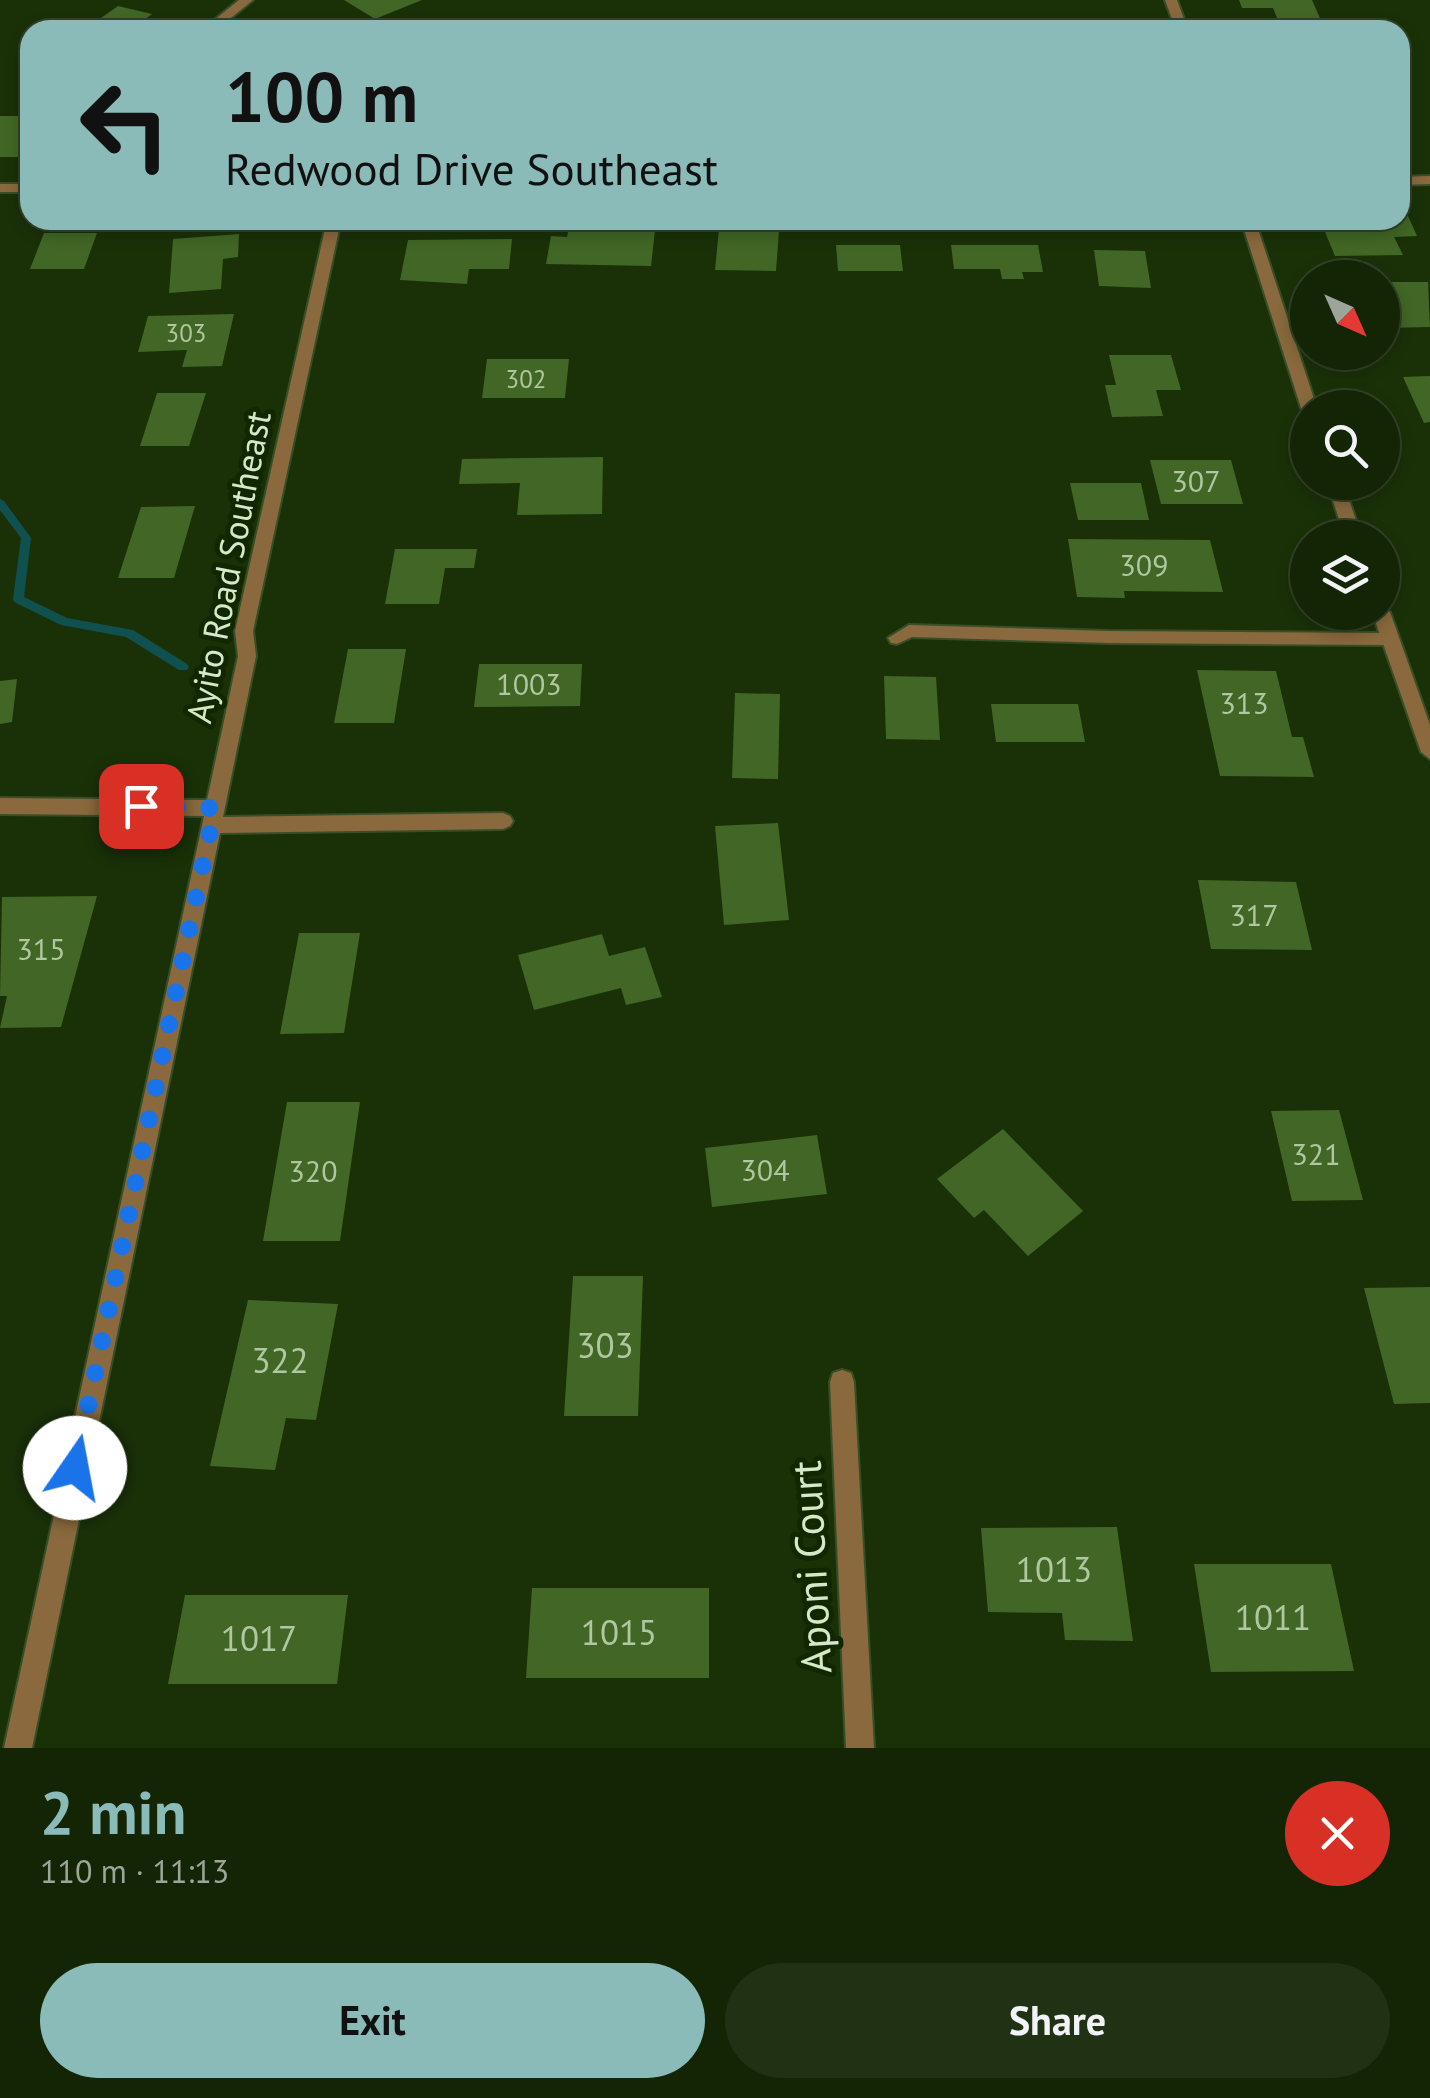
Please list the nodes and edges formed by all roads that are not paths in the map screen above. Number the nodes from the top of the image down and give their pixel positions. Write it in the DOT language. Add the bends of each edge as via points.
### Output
graph roads {
  1 [pos="247,0"];
  2 [pos="221,20"];
  3 [pos="332,230"];
  4 [pos="1251,230"];
  5 [pos="1303,390"];
  6 [pos="1387,630"];
  7 [pos="897,638"];
  8 [pos="1390,638"];
  9 [pos="1430,752"];
  10 [pos="0,806"];
  11 [pos="213,816"];
  12 [pos="503,821"];
  13 [pos="842,1382"];
  14 [pos="18,1748"];
  15 [pos="860,1748"];
  1 -- 2 [label="street"];
  3 -- 11 [label="street, Ayito Road Southeast" via="244,631 248,656"];
  4 -- 5 [label="street"];
  6 -- 8 [label="street"];
  7 -- 8 [label="street" via="909,631"];
  8 -- 9 [label="street"];
  10 -- 11 [label="street"];
  11 -- 12 [label="street"];
  11 -- 14 [label="street, Ayito Road Southeast"];
  13 -- 15 [label="street, Aponi Court"];
}
